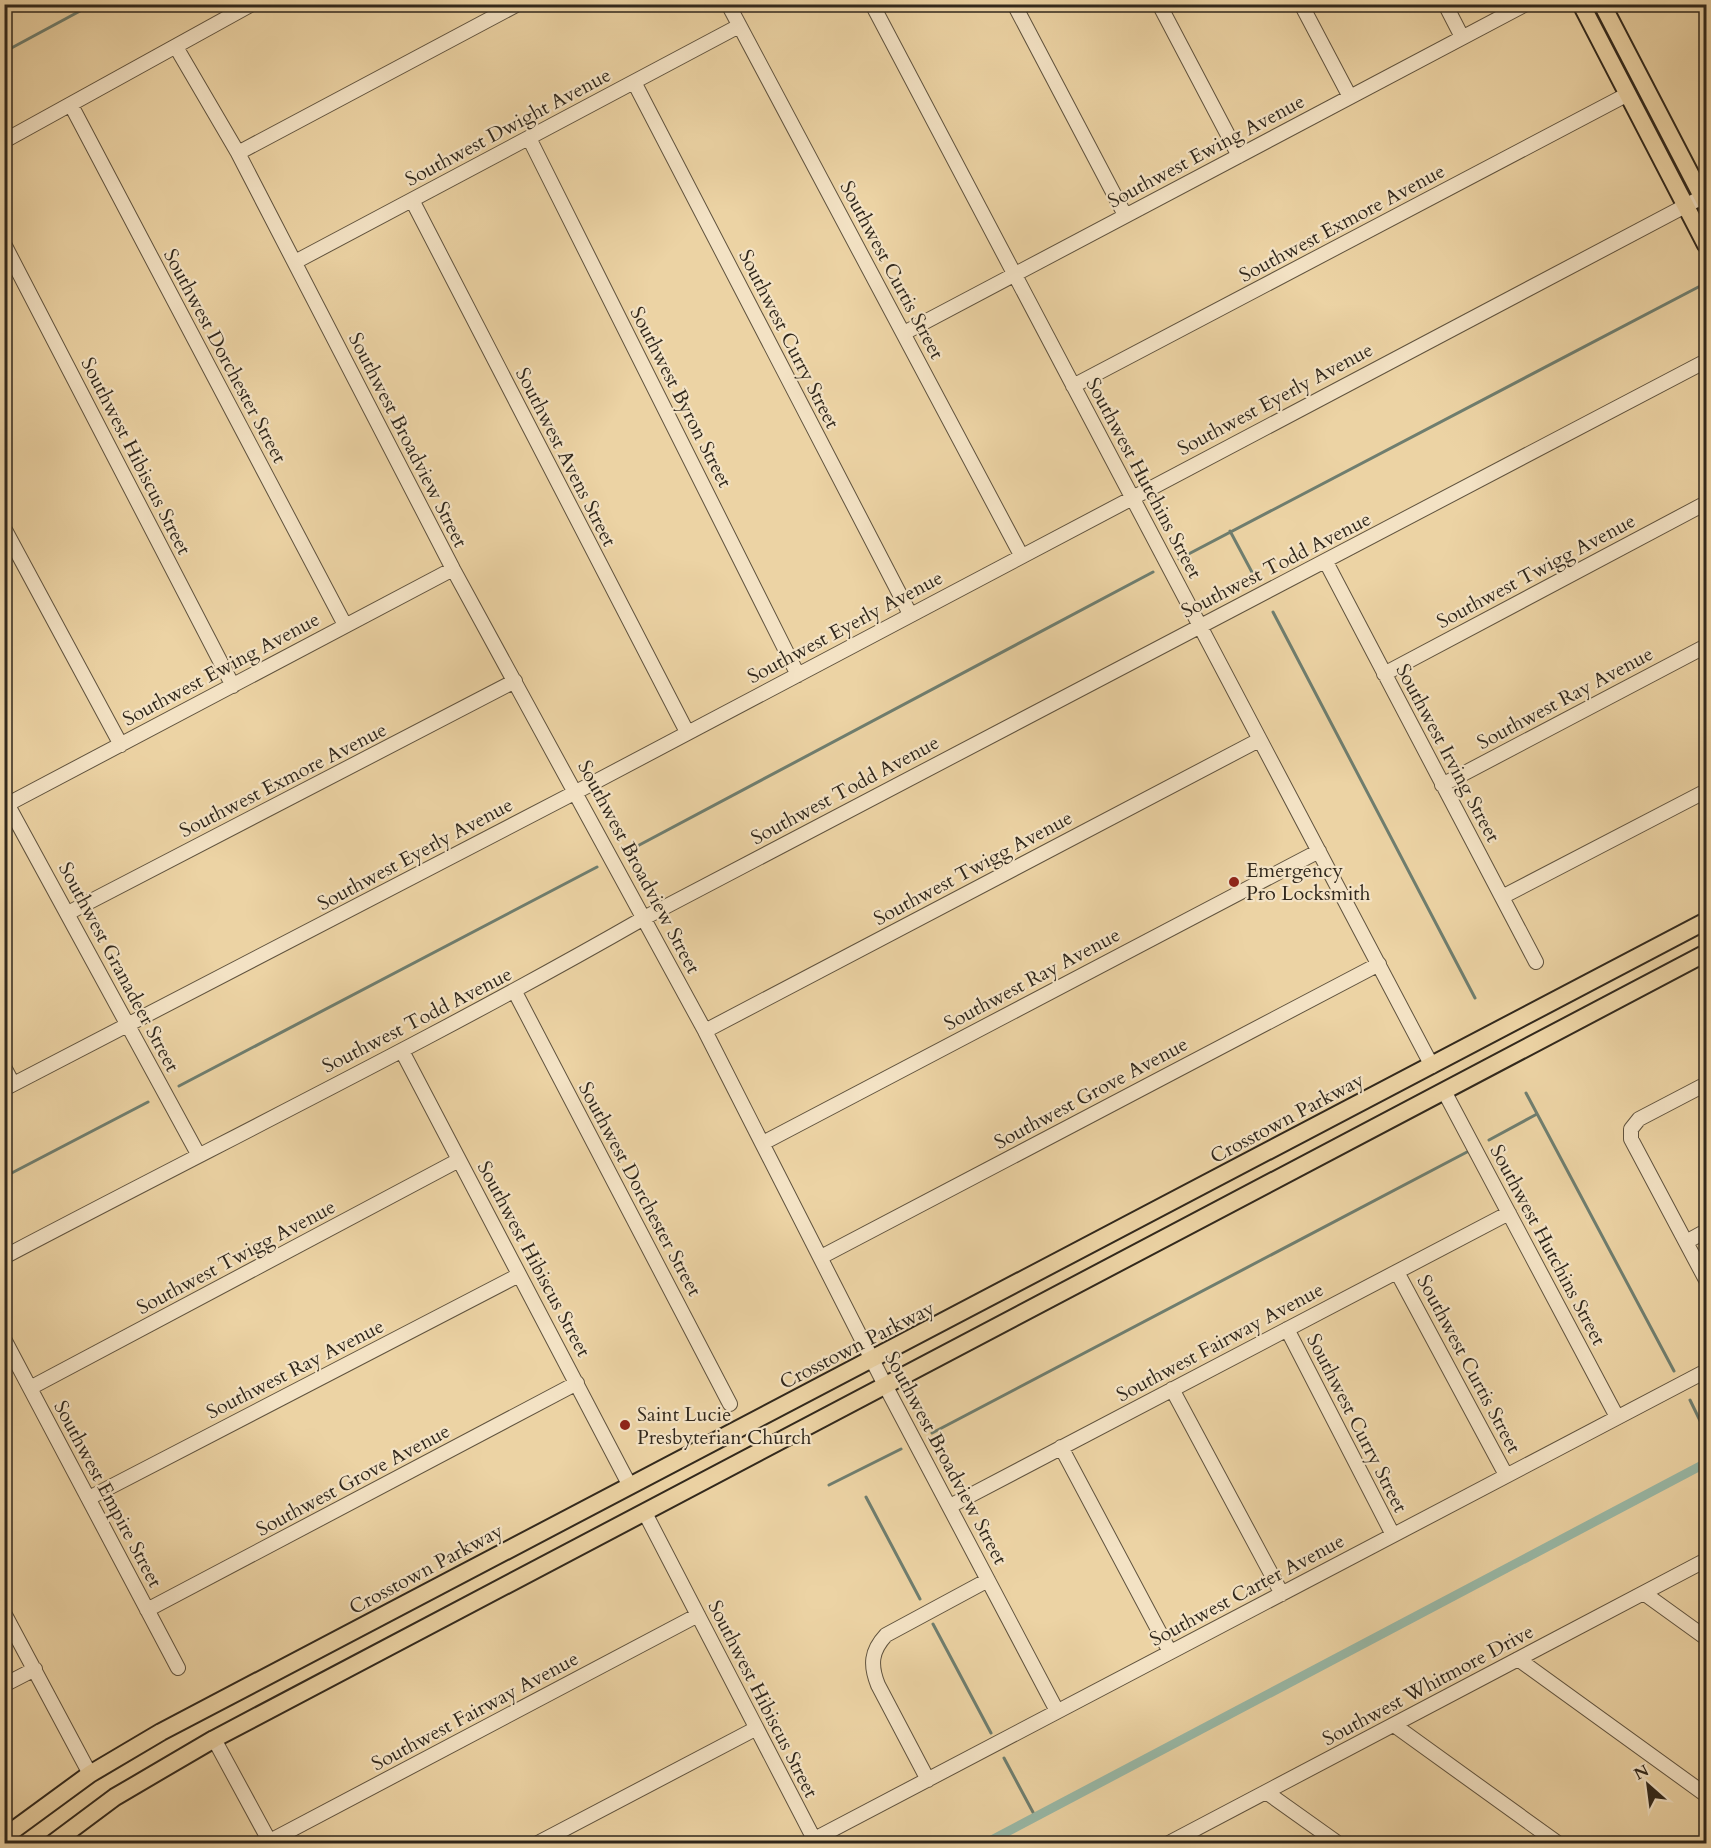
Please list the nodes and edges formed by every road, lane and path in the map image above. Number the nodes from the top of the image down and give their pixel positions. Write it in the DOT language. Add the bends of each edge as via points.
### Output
graph roads {
  1 [pos="252,4"];
  2 [pos="518,4"];
  3 [pos="728,4"];
  4 [pos="872,4"];
  5 [pos="1014,4"];
  6 [pos="1159,4"];
  7 [pos="1301,4"];
  8 [pos="1445,4"];
  9 [pos="1526,4"];
  10 [pos="1581,4"];
  11 [pos="1602,4"];
  12 [pos="739,26"];
  13 [pos="1462,38"];
  14 [pos="176,47"];
  15 [pos="634,82"];
  16 [pos="1628,94"];
  17 [pos="1350,97"];
  18 [pos="71,105"];
  19 [pos="529,138"];
  20 [pos="4,141"];
  21 [pos="238,153"];
  22 [pos="1239,156"];
  23 [pos="1705,198"];
  24 [pos="412,200"];
  25 [pos="1685,206"];
  26 [pos="1125,215"];
  27 [pos="4,244"];
  28 [pos="1707,245"];
  29 [pos="295,262"];
  30 [pos="1014,274"];
  31 [pos="904,333"];
  32 [pos="1707,361"];
  33 [pos="1073,386"];
  34 [pos="1132,496"];
  35 [pos="1707,503"];
  36 [pos="4,528"];
  37 [pos="1021,555"];
  38 [pos="1326,562"];
  39 [pos="453,569"];
  40 [pos="910,614"];
  41 [pos="345,625"];
  42 [pos="1200,626"];
  43 [pos="1707,646"];
  44 [pos="1384,674"];
  45 [pos="798,675"];
  46 [pos="515,681"];
  47 [pos="233,686"];
  48 [pos="687,732"];
  49 [pos="1259,740"];
  50 [pos="121,745"];
  51 [pos="1442,785"];
  52 [pos="1707,791"];
  53 [pos="576,792"];
  54 [pos="6,801"];
  55 [pos="1319,851"];
  56 [pos="1502,897"];
  57 [pos="68,913"];
  58 [pos="644,918"];
  59 [pos="1707,921"];
  60 [pos="1707,953"];
  61 [pos="1536,962"];
  62 [pos="1379,964"];
  63 [pos="515,992"];
  64 [pos="128,1026"];
  65 [pos="705,1031"];
  66 [pos="402,1051"];
  67 [pos="1432,1066"];
  68 [pos="4,1067"];
  69 [pos="1707,1084"];
  70 [pos="9,1087"];
  71 [pos="1444,1091"];
  72 [pos="763,1143"];
  73 [pos="198,1154"];
  74 [pos="459,1160"];
  75 [pos="1509,1213"];
  76 [pos="1707,1231"];
  77 [pos="1686,1242"];
  78 [pos="4,1257"];
  79 [pos="821,1257"];
  80 [pos="1397,1272"];
  81 [pos="519,1275"];
  82 [pos="1707,1280"];
  83 [pos="1287,1329"];
  84 [pos="4,1339"];
  85 [pos="873,1360"];
  86 [pos="1707,1371"];
  87 [pos="577,1383"];
  88 [pos="885,1385"];
  89 [pos="30,1388"];
  90 [pos="1172,1389"];
  91 [pos="730,1404"];
  92 [pos="1617,1417"];
  93 [pos="1061,1447"];
  94 [pos="1506,1475"];
  95 [pos="630,1486"];
  96 [pos="89,1497"];
  97 [pos="950,1506"];
  98 [pos="645,1514"];
  99 [pos="1393,1535"];
  100 [pos="1707,1560"];
  101 [pos="988,1580"];
  102 [pos="1282,1594"];
  103 [pos="1645,1594"];
  104 [pos="147,1610"];
  105 [pos="4,1613"];
  106 [pos="698,1615"];
  107 [pos="1707,1638"];
  108 [pos="1170,1653"];
  109 [pos="1518,1659"];
  110 [pos="178,1668"];
  111 [pos="35,1670"];
  112 [pos="4,1685"];
  113 [pos="1058,1711"];
  114 [pos="1394,1725"];
  115 [pos="755,1729"];
  116 [pos="214,1739"];
  117 [pos="90,1774"];
  118 [pos="928,1780"];
  119 [pos="1266,1792"];
  120 [pos="1707,1795"];
  121 [pos="4,1837"];
  122 [pos="810,1841"];
  123 [pos="271,1842"];
  124 [pos="52,1844"];
  125 [pos="536,1844"];
  126 [pos="1167,1844"];
  127 [pos="1339,1844"];
  128 [pos="1559,1844"];
  1 -- 14 [label="street"];
  2 -- 21 [label="street"];
  3 -- 12 [label="street, Southwest Curtis Street"];
  4 -- 30 [label="street, Southwest Hutchins Street"];
  5 -- 26 [label="street"];
  6 -- 22 [label="street"];
  7 -- 17 [label="street"];
  8 -- 13 [label="street"];
  9 -- 13 [label="street, Southwest Ewing Avenue"];
  10 -- 16 [label="main road"];
  11 -- 23 [label="main road"];
  12 -- 15 [label="street, Southwest Dwight Avenue"];
  12 -- 31 [label="street, Southwest Curtis Street"];
  13 -- 17 [label="street, Southwest Ewing Avenue"];
  14 -- 18 [label="street"];
  14 -- 21 [label="street, Southwest Broadview Street"];
  15 -- 19 [label="street, Southwest Dwight Avenue"];
  15 -- 40 [label="street, Southwest Curry Street"];
  16 -- 25 [label="main road"];
  16 -- 33 [label="street, Southwest Exmore Avenue"];
  17 -- 22 [label="street, Southwest Ewing Avenue"];
  18 -- 20 [label="street"];
  18 -- 41 [label="street, Southwest Dorchester Street"];
  19 -- 24 [label="street, Southwest Dwight Avenue"];
  19 -- 45 [label="street, Southwest Byron Street"];
  21 -- 29 [label="street, Southwest Broadview Street"];
  22 -- 26 [label="street, Southwest Ewing Avenue"];
  23 -- 25 [label="street, Southwest Eyerly Avenue"];
  24 -- 29 [label="street, Southwest Dwight Avenue"];
  24 -- 48 [label="street, Southwest Avens Street"];
  25 -- 28 [label="main road"];
  25 -- 34 [label="street, Southwest Eyerly Avenue"];
  26 -- 30 [label="street, Southwest Ewing Avenue"];
  27 -- 47 [label="street, Southwest Hibiscus Street"];
  29 -- 39 [label="street, Southwest Broadview Street"];
  30 -- 31 [label="street, Southwest Ewing Avenue"];
  30 -- 33 [label="street, Southwest Hutchins Street"];
  31 -- 37 [label="street, Southwest Curtis Street"];
  32 -- 38 [label="street, Southwest Todd Avenue"];
  33 -- 34 [label="street, Southwest Hutchins Street"];
  34 -- 37 [label="street, Southwest Eyerly Avenue"];
  34 -- 42 [label="street, Southwest Hutchins Street"];
  35 -- 44 [label="street, Southwest Twigg Avenue"];
  36 -- 50 [label="street"];
  37 -- 40 [label="street, Southwest Eyerly Avenue"];
  38 -- 42 [label="street, Southwest Todd Avenue"];
  38 -- 44 [label="street, Southwest Irving Street"];
  39 -- 41 [label="street, Southwest Ewing Avenue"];
  39 -- 46 [label="street, Southwest Broadview Street"];
  40 -- 45 [label="street, Southwest Eyerly Avenue"];
  41 -- 47 [label="street, Southwest Ewing Avenue"];
  42 -- 49 [label="street, Southwest Hutchins Street"];
  42 -- 58 [label="street, Southwest Todd Avenue"];
  43 -- 51 [label="street, Southwest Ray Avenue"];
  44 -- 51 [label="street, Southwest Irving Street"];
  45 -- 48 [label="street, Southwest Eyerly Avenue"];
  46 -- 53 [label="street, Southwest Broadview Street"];
  46 -- 57 [label="street, Southwest Exmore Avenue"];
  47 -- 50 [label="street, Southwest Ewing Avenue"];
  48 -- 53 [label="street, Southwest Eyerly Avenue"];
  49 -- 55 [label="street, Southwest Hutchins Street"];
  49 -- 65 [label="street, Southwest Twigg Avenue"];
  50 -- 54 [label="street, Southwest Ewing Avenue"];
  51 -- 56 [label="street, Southwest Irving Street"];
  52 -- 56 [label="street"];
  53 -- 58 [label="street, Southwest Broadview Street"];
  53 -- 64 [label="street, Southwest Eyerly Avenue"];
  54 -- 57 [label="street, Southwest Granadeer Street"];
  55 -- 62 [label="street, Southwest Hutchins Street"];
  55 -- 72 [label="street, Southwest Ray Avenue"];
  56 -- 61 [label="street, Southwest Irving Street"];
  57 -- 64 [label="street, Southwest Granadeer Street"];
  58 -- 63 [label="street, Southwest Todd Avenue"];
  58 -- 65 [label="street, Southwest Broadview Street"];
  59 -- 67 [label="main road, Crosstown Parkway"];
  60 -- 71 [label="main road"];
  62 -- 67 [label="street, Southwest Hutchins Street"];
  62 -- 79 [label="street, Southwest Grove Avenue"];
  63 -- 66 [label="street, Southwest Todd Avenue"];
  63 -- 91 [label="street, Southwest Dorchester Street"];
  64 -- 70 [label="street, Southwest Eyerly Avenue"];
  64 -- 73 [label="street, Southwest Granadeer Street"];
  65 -- 72 [label="street, Southwest Broadview Street"];
  66 -- 73 [label="street, Southwest Todd Avenue"];
  66 -- 74 [label="street, Southwest Hibiscus Street"];
  67 -- 85 [label="main road, Crosstown Parkway"];
  68 -- 70 [label="street"];
  69 -- 77 [label="street" via="1639,1119 1631,1129 1632,1139"];
  71 -- 75 [label="street, Southwest Hutchins Street"];
  71 -- 88 [label="main road"];
  72 -- 79 [label="street, Southwest Broadview Street"];
  73 -- 78 [label="street, Southwest Todd Avenue"];
  74 -- 81 [label="street, Southwest Hibiscus Street"];
  74 -- 89 [label="street, Southwest Twigg Avenue"];
  75 -- 80 [label="street, Southwest Fairway Avenue"];
  75 -- 92 [label="street, Southwest Hutchins Street"];
  76 -- 77 [label="street"];
  77 -- 82 [label="street"];
  79 -- 85 [label="street, Southwest Broadview Street"];
  80 -- 83 [label="street, Southwest Fairway Avenue"];
  80 -- 94 [label="street, Southwest Curtis Street"];
  81 -- 87 [label="street, Southwest Hibiscus Street"];
  81 -- 96 [label="street, Southwest Ray Avenue"];
  83 -- 90 [label="street, Southwest Fairway Avenue"];
  83 -- 99 [label="street, Southwest Curry Street"];
  84 -- 89 [label="street, Southwest Empire Street"];
  85 -- 88 [label="street, Southwest Broadview Street"];
  85 -- 95 [label="main road, Crosstown Parkway"];
  86 -- 92 [label="street, Southwest Carter Avenue"];
  87 -- 95 [label="street, Southwest Hibiscus Street"];
  87 -- 104 [label="street, Southwest Grove Avenue"];
  88 -- 97 [label="street, Southwest Broadview Street"];
  88 -- 98 [label="main road"];
  89 -- 96 [label="street, Southwest Empire Street"];
  90 -- 93 [label="street, Southwest Fairway Avenue"];
  90 -- 102 [label="street"];
  92 -- 94 [label="street, Southwest Carter Avenue"];
  93 -- 97 [label="street, Southwest Fairway Avenue"];
  93 -- 108 [label="street"];
  94 -- 99 [label="street, Southwest Carter Avenue"];
  95 -- 117 [label="main road, Crosstown Parkway" via="161,1732"];
  96 -- 104 [label="street, Southwest Empire Street"];
  97 -- 101 [label="street, Southwest Broadview Street"];
  98 -- 106 [label="street, Southwest Hibiscus Street"];
  98 -- 116 [label="main road"];
  99 -- 102 [label="street, Southwest Carter Avenue"];
  100 -- 103 [label="street, Southwest Whitmore Drive"];
  101 -- 113 [label="street, Southwest Broadview Street"];
  101 -- 118 [label="street" via="886,1635 873,1656 872,1669 878,1685"];
  102 -- 108 [label="street, Southwest Carter Avenue"];
  103 -- 107 [label="street"];
  103 -- 109 [label="street, Southwest Whitmore Drive"];
  104 -- 110 [label="street, Southwest Empire Street"];
  105 -- 111 [label="street"];
  106 -- 115 [label="street, Southwest Hibiscus Street"];
  106 -- 123 [label="street, Southwest Fairway Avenue"];
  108 -- 113 [label="street, Southwest Carter Avenue"];
  109 -- 114 [label="street, Southwest Whitmore Drive"];
  109 -- 120 [label="street"];
  111 -- 112 [label="street"];
  111 -- 117 [label="street"];
  113 -- 118 [label="street, Southwest Carter Avenue"];
  114 -- 119 [label="street, Southwest Whitmore Drive"];
  114 -- 128 [label="street"];
  115 -- 122 [label="street, Southwest Hibiscus Street"];
  115 -- 125 [label="street"];
  116 -- 123 [label="street"];
  116 -- 124 [label="main road" via="115,1797"];
  117 -- 121 [label="main road, Crosstown Parkway"];
  118 -- 122 [label="street, Southwest Carter Avenue"];
  119 -- 126 [label="street, Southwest Whitmore Drive"];
  119 -- 127 [label="street"];
}
